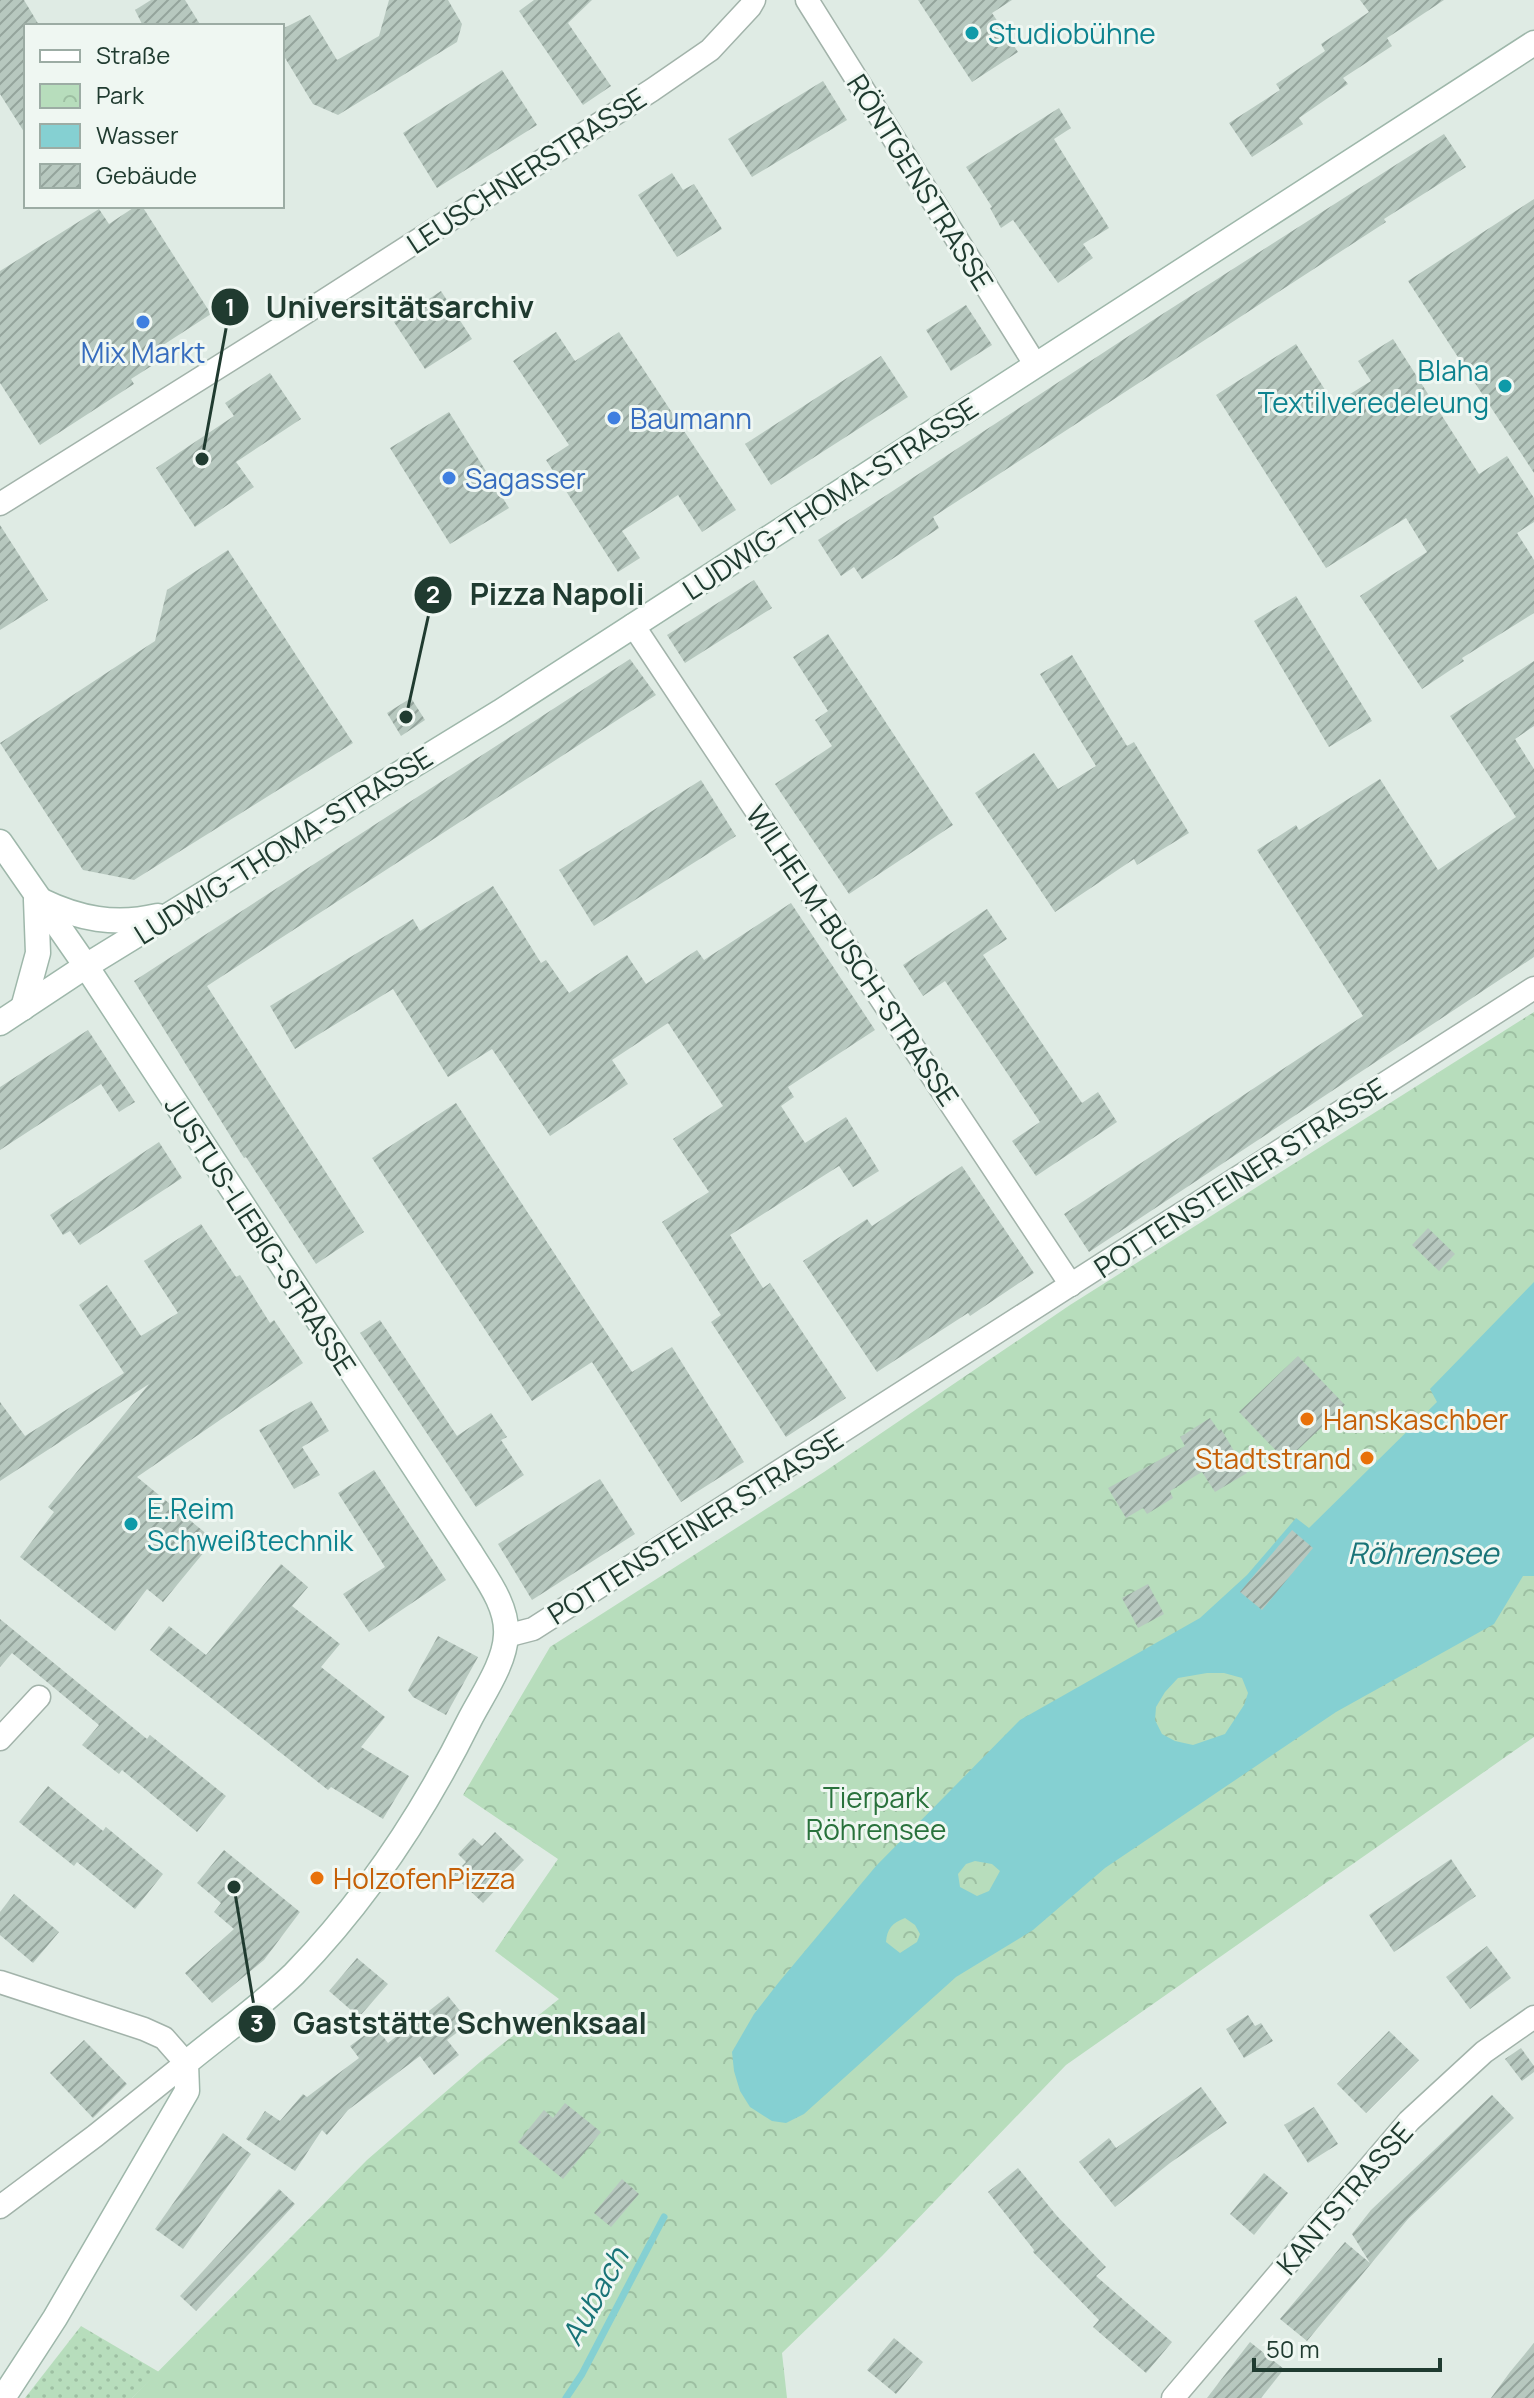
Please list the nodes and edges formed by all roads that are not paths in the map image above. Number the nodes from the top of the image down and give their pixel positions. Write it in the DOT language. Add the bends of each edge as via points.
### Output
graph roads {
  1 [pos="754,0"];
  2 [pos="807,0"];
  3 [pos="1534,43"];
  4 [pos="1035,364"];
  5 [pos="0,504"];
  6 [pos="633,625"];
  7 [pos="0,842"];
  8 [pos="36,898"];
  9 [pos="176,911"];
  10 [pos="86,966"];
  11 [pos="1534,988"];
  12 [pos="23,1008"];
  13 [pos="0,1023"];
  14 [pos="1071,1285"];
  15 [pos="506,1636"];
  16 [pos="39,1697"];
  17 [pos="0,1739"];
  18 [pos="0,1982"];
  19 [pos="1534,2017"];
  20 [pos="186,2063"];
  21 [pos="0,2207"];
  22 [pos="3,2398"];
  23 [pos="1173,2398"];
  1 -- 5 [label="street, LEUSCHNERSTRASSE" via="710,50 664,82"];
  2 -- 4 [label="street, RÖNTGENSTRASSE"];
  3 -- 4 [label="street, LUDWIG-THOMA-STRASSE"];
  4 -- 6 [label="street, LUDWIG-THOMA-STRASSE"];
  6 -- 9 [label="street, LUDWIG-THOMA-STRASSE"];
  6 -- 14 [label="street, WILHELM-BUSCH-STRASSE"];
  7 -- 8 [label="street, JUSTUS-LIEBIG-STRASSE"];
  8 -- 9 [label="street" via="103,922"];
  8 -- 10 [label="street, JUSTUS-LIEBIG-STRASSE"];
  8 -- 12 [label="street" via="38,953"];
  9 -- 10 [label="street, LUDWIG-THOMA-STRASSE"];
  10 -- 12 [label="street, LUDWIG-THOMA-STRASSE"];
  10 -- 15 [label="street, JUSTUS-LIEBIG-STRASSE" via="470,1552 497,1597"];
  11 -- 14 [label="street, POTTENSTEINER STRASSE"];
  12 -- 13 [label="street, LUDWIG-THOMA-STRASSE"];
  14 -- 15 [label="street, POTTENSTEINER STRASSE" via="533,1629"];
  15 -- 20 [label="street" via="444,1772 364,1895 292,1975"];
  16 -- 17 [label="street"];
  18 -- 20 [label="street" via="144,2029 164,2038"];
  19 -- 23 [label="street, KANTSTRASSE" via="1484,2052 1409,2121"];
  20 -- 21 [label="street"];
  20 -- 22 [label="street" via="187,2091"];
}
